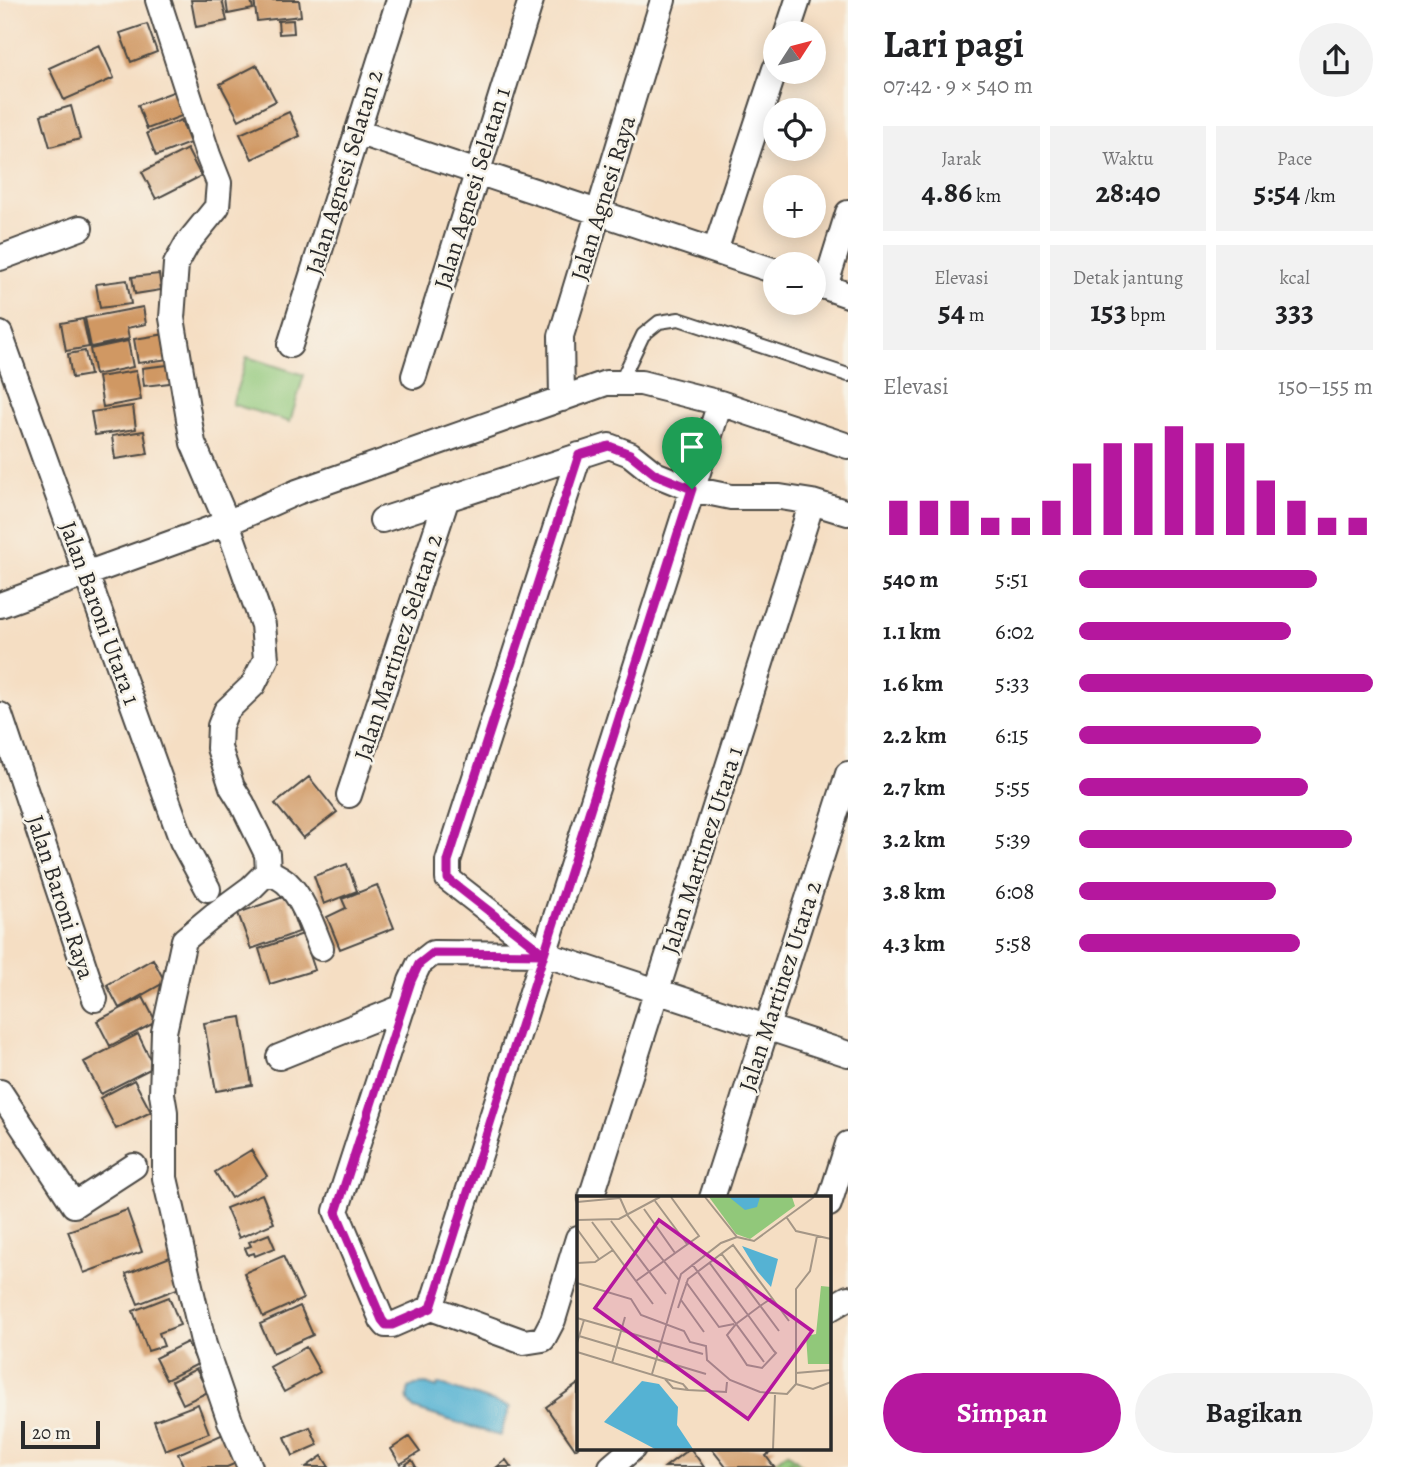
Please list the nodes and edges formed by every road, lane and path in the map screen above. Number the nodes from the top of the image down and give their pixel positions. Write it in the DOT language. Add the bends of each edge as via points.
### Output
graph roads {
  1 [pos="158,0"];
  2 [pos="399,0"];
  3 [pos="531,0"];
  4 [pos="663,0"];
  5 [pos="798,0"];
  6 [pos="791,21"];
  7 [pos="770,84"];
  8 [pos="357,132"];
  9 [pos="477,172"];
  10 [pos="599,212"];
  11 [pos="848,214"];
  12 [pos="80,228"];
  13 [pos="715,251"];
  14 [pos="0,258"];
  15 [pos="763,267"];
  16 [pos="826,268"];
  17 [pos="826,287"];
  18 [pos="848,295"];
  19 [pos="0,334"];
  20 [pos="290,345"];
  21 [pos="848,375"];
  22 [pos="414,376"];
  23 [pos="620,383"];
  24 [pos="562,399"];
  25 [pos="720,403"];
  26 [pos="848,446"];
  27 [pos="579,455"];
  28 [pos="692,489"];
  29 [pos="447,498"];
  30 [pos="812,502"];
  31 [pos="848,513"];
  32 [pos="382,520"];
  33 [pos="227,523"];
  34 [pos="86,574"];
  35 [pos="0,605"];
  36 [pos="0,715"];
  37 [pos="848,774"];
  38 [pos="349,795"];
  39 [pos="268,871"];
  40 [pos="208,889"];
  41 [pos="321,948"];
  42 [pos="544,954"];
  43 [pos="657,991"];
  44 [pos="95,999"];
  45 [pos="403,1007"];
  46 [pos="767,1027"];
  47 [pos="848,1054"];
  48 [pos="279,1057"];
  49 [pos="0,1092"];
  50 [pos="848,1144"];
  51 [pos="134,1166"];
  52 [pos="592,1196"];
  53 [pos="713,1196"];
  54 [pos="830,1201"];
  55 [pos="577,1244"];
  56 [pos="848,1298"];
  57 [pos="431,1308"];
  58 [pos="830,1308"];
  59 [pos="631,1450"];
  60 [pos="250,1467"];
  61 [pos="611,1467"];
  1 -- 33 [label="street" via="219,183 216,207 176,264 172,318 193,443"];
  2 -- 8 [label="street, Jalan Agnesi Selatan 2"];
  3 -- 9 [label="street, Jalan Agnesi Selatan 1"];
  4 -- 10 [label="street, Jalan Agnesi Raya"];
  5 -- 6 [label="street"];
  7 -- 13 [label="street"];
  8 -- 9 [label="street"];
  8 -- 20 [label="street, Jalan Agnesi Selatan 2"];
  9 -- 10 [label="street"];
  9 -- 22 [label="street, Jalan Agnesi Selatan 1"];
  10 -- 13 [label="street"];
  10 -- 24 [label="street, Jalan Agnesi Raya" via="561,337"];
  11 -- 16 [label="street"];
  12 -- 14 [label="street"];
  13 -- 15 [label="street"];
  17 -- 18 [label="street"];
  19 -- 34 [label="street, Jalan Baroni Utara 1"];
  21 -- 23 [label="lane" via="679,319 659,322 643,335"];
  23 -- 24 [label="street" via="606,383"];
  23 -- 25 [label="street" via="641,383"];
  24 -- 33 [label="street" via="298,492"];
  25 -- 26 [label="street"];
  25 -- 28 [label="street"];
  27 -- 28 [label="street" via="609,446 630,454 655,474"];
  27 -- 29 [label="street"];
  27 -- 42 [label="street" via="448,861 448,879"];
  28 -- 30 [label="street" via="730,497 780,496"];
  28 -- 42 [label="street"];
  29 -- 32 [label="street"];
  29 -- 38 [label="street, Jalan Martinez Selatan 2"];
  30 -- 31 [label="street"];
  30 -- 43 [label="street, Jalan Martinez Utara 1"];
  33 -- 34 [label="street"];
  33 -- 39 [label="street" via="263,625 266,659 253,685 226,711 219,748 232,787 267,854"];
  34 -- 35 [label="street"];
  34 -- 40 [label="street, Jalan Baroni Utara 1" via="182,841"];
  36 -- 44 [label="street, Jalan Baroni Raya"];
  37 -- 46 [label="street, Jalan Martinez Utara 2"];
  39 -- 41 [label="street" via="288,884 297,897"];
  39 -- 60 [label="street" via="184,940 164,1032 162,1094 165,1178 204,1345"];
  42 -- 43 [label="street"];
  42 -- 45 [label="street" via="433,953 419,964"];
  42 -- 57 [label="street"];
  43 -- 46 [label="street"];
  43 -- 52 [label="street, Jalan Martinez Utara 1"];
  45 -- 48 [label="street"];
  45 -- 57 [label="street" via="336,1212 386,1325"];
  46 -- 47 [label="street"];
  46 -- 53 [label="street, Jalan Martinez Utara 2"];
  49 -- 51 [label="street" via="74,1205"];
  50 -- 54 [label="street"];
  55 -- 57 [label="street" via="543,1339 524,1342"];
  56 -- 58 [label="street"];
  59 -- 61 [label="street"];
}
